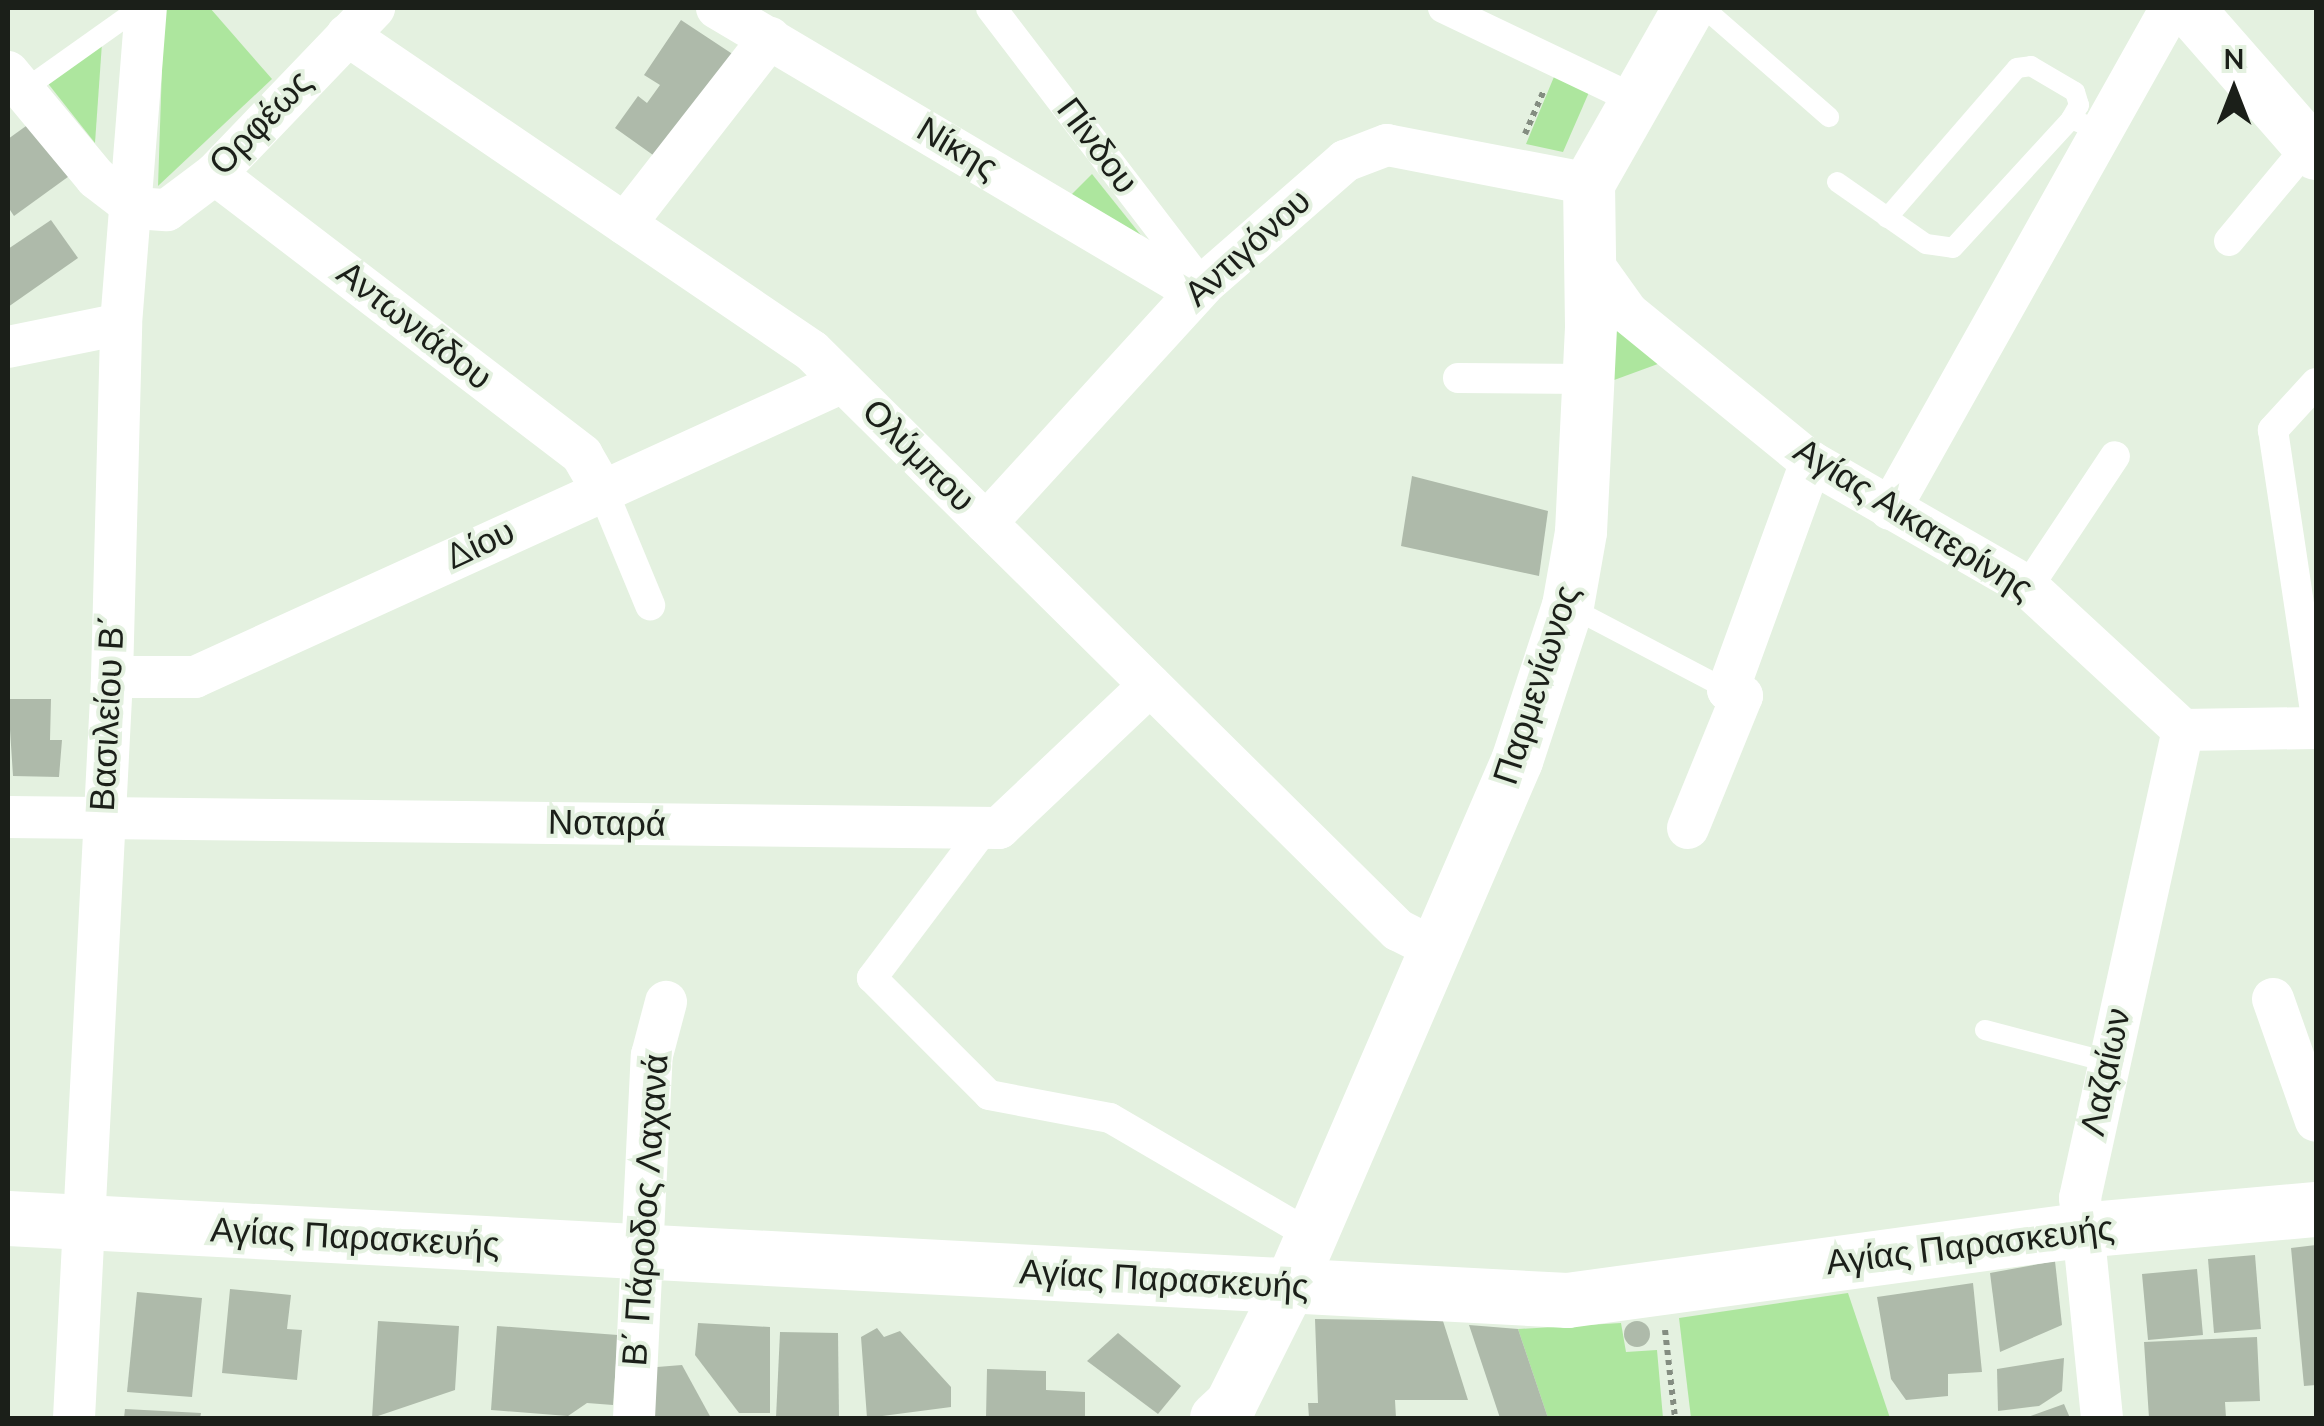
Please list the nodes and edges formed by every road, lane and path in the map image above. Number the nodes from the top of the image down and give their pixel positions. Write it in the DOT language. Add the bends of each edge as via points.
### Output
graph roads {
  1 [pos="143,8"];
  2 [pos="718,8"];
  3 [pos="991,8"];
  4 [pos="1443,8"];
  5 [pos="1689,8"];
  6 [pos="1704,8"];
  7 [pos="2172,8"];
  8 [pos="2188,8"];
  9 [pos="360,21"];
  10 [pos="770,38"];
  11 [pos="1556,61"];
  12 [pos="13,88"];
  13 [pos="1634,99"];
  14 [pos="1830,118"];
  15 [pos="2088,126"];
  16 [pos="2313,150"];
  17 [pos="1510,169"];
  18 [pos="215,174"];
  19 [pos="1837,182"];
  20 [pos="1589,184"];
  21 [pos="134,208"];
  22 [pos="1887,218"];
  23 [pos="624,224"];
  24 [pos="2229,240"];
  25 [pos="1590,260"];
  26 [pos="1199,288"];
  27 [pos="121,324"];
  28 [pos="8,347"];
  29 [pos="1458,378"];
  30 [pos="1588,379"];
  31 [pos="843,382"];
  32 [pos="2316,383"];
  33 [pos="2115,456"];
  34 [pos="1811,462"];
  35 [pos="602,489"];
  36 [pos="1890,509"];
  37 [pos="986,524"];
  38 [pos="2028,587"];
  39 [pos="650,605"];
  40 [pos="1568,606"];
  41 [pos="112,676"];
  42 [pos="1150,685"];
  43 [pos="1728,690"];
  44 [pos="2316,719"];
  45 [pos="2316,728"];
  46 [pos="2183,730"];
  47 [pos="8,818"];
  48 [pos="103,818"];
  49 [pos="985,828"];
  50 [pos="1688,828"];
  51 [pos="1431,947"];
  52 [pos="2273,999"];
  53 [pos="666,1002"];
  54 [pos="1986,1030"];
  55 [pos="2108,1062"];
  56 [pos="2316,1121"];
  57 [pos="2316,1208"];
  58 [pos="8,1218"];
  59 [pos="81,1221"];
  60 [pos="2080,1230"];
  61 [pos="1312,1236"];
  62 [pos="642,1255"];
  63 [pos="1290,1286"];
  64 [pos="1662,1288"];
  65 [pos="1229,1414"];
  66 [pos="74,1418"];
  67 [pos="634,1418"];
  68 [pos="1675,1418"];
  69 [pos="2102,1418"];
  1 -- 12 [label="lane"];
  1 -- 21 [label="street, Βασιλείου Β΄"];
  2 -- 10 [label="street, Νίκης"];
  3 -- 26 [label="street, Πίνδου"];
  4 -- 11 [label="street"];
  5 -- 13 [label="street, Παρμενίωνος"];
  6 -- 14 [label="lane"];
  7 -- 15 [label="street"];
  8 -- 16 [label="street"];
  9 -- 18 [label="street, Ορφέως"];
  9 -- 23 [label="street, Ολύμπου"];
  10 -- 23 [label="street"];
  10 -- 26 [label="street, Νίκης"];
  11 -- 13 [label="street"];
  11 -- 17 [label="path"];
  12 -- 21 [label="street" via="96,178"];
  13 -- 20 [label="street, Παρμενίωνος"];
  15 -- 22 [label="lane" via="1953,248 1926,244"];
  15 -- 22 [label="lane" via="2075,92 2031,66 2017,68"];
  15 -- 36 [label="street"];
  16 -- 24 [label="street"];
  17 -- 20 [label="street, Αντιγόνου"];
  17 -- 26 [label="street, Αντιγόνου" via="1387,146 1373,151 1345,162"];
  18 -- 21 [label="street, Ορφέως" via="167,210"];
  18 -- 35 [label="street, Αντωνιάδου" via="582,455"];
  19 -- 22 [label="lane"];
  20 -- 25 [label="street, Παρμενίωνος"];
  21 -- 27 [label="street, Βασιλείου Β΄"];
  23 -- 31 [label="street, Ολύμπου" via="812,351"];
  25 -- 30 [label="street, Παρμενίωνος"];
  25 -- 34 [label="street, Αγίας Αικατερίνης" via="1628,313"];
  26 -- 37 [label="street, Αντιγόνου"];
  27 -- 28 [label="street"];
  27 -- 41 [label="street, Βασιλείου Β΄"];
  29 -- 30 [label="street"];
  30 -- 40 [label="street, Παρμενίωνος" via="1580,532"];
  31 -- 35 [label="street, Δίου"];
  31 -- 37 [label="street, Ολύμπου"];
  32 -- 44 [label="street" via="2273,430"];
  33 -- 38 [label="street"];
  34 -- 36 [label="street, Αγίας Αικατερίνης"];
  34 -- 43 [label="street"];
  35 -- 39 [label="street"];
  35 -- 41 [label="street, Δίου" via="195,676"];
  36 -- 38 [label="street, Αγίας Αικατερίνης"];
  37 -- 42 [label="street, Ολύμπου"];
  38 -- 46 [label="street, Αγίας Αικατερίνης"];
  40 -- 43 [label="lane"];
  40 -- 51 [label="street, Παρμενίωνος" via="1517,761"];
  41 -- 48 [label="street, Βασιλείου Β΄"];
  42 -- 49 [label="street" via="998,828"];
  42 -- 51 [label="street, Ολύμπου" via="1398,930"];
  43 -- 50 [label="street" via="1742,696"];
  45 -- 46 [label="street"];
  46 -- 55 [label="street, Λαζαίων"];
  47 -- 48 [label="street, Νοταρά"];
  48 -- 49 [label="street, Νοταρά"];
  48 -- 59 [label="street, Βασιλείου Β΄"];
  49 -- 61 [label="street" via="872,978 989,1095 1110,1118"];
  51 -- 61 [label="street, Παρμενίωνος"];
  52 -- 56 [label="street"];
  53 -- 62 [label="street, Β΄ Πάροδος Λαχανά" via="652,1054"];
  54 -- 55 [label="lane"];
  55 -- 60 [label="street, Λαζαίων" via="2080,1198"];
  57 -- 60 [label="main road, Αγίας Παρασκευής"];
  58 -- 59 [label="main road, Αγίας Παρασκευής"];
  59 -- 62 [label="main road, Αγίας Παρασκευής"];
  59 -- 66 [label="street, Βασιλείου Β΄"];
  60 -- 64 [label="main road, Αγίας Παρασκευής"];
  60 -- 69 [label="street, Λαζαίων"];
  61 -- 63 [label="street, Παρμενίωνος"];
  62 -- 63 [label="main road, Αγίας Παρασκευής"];
  62 -- 67 [label="street, Β΄ Πάροδος Λαχανά"];
  63 -- 64 [label="main road, Αγίας Παρασκευής" via="1567,1300"];
  63 -- 65 [label="street, Παρμενίωνος"];
  64 -- 68 [label="path"];
}
